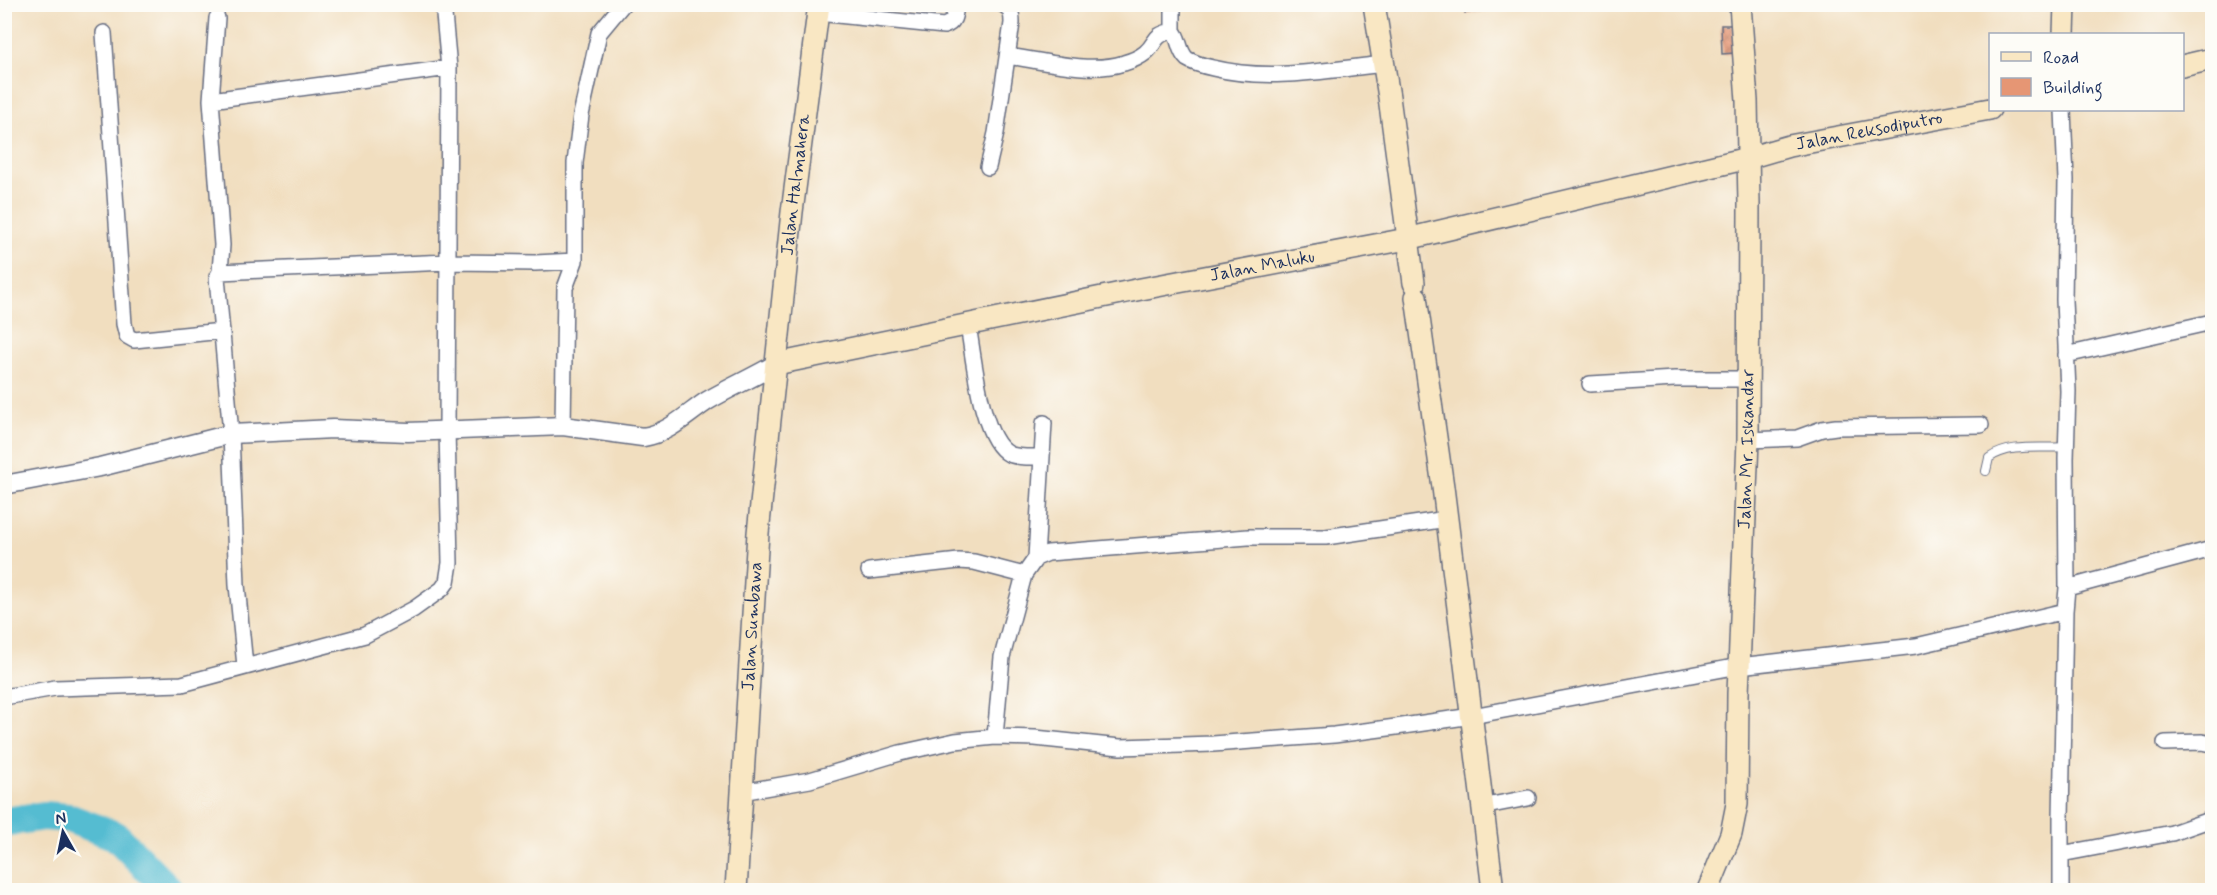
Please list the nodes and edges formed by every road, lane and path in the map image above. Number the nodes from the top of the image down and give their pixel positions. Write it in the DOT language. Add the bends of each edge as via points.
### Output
graph roads {
  1 [pos="443,4"];
  2 [pos="623,4"];
  3 [pos="956,4"];
  4 [pos="1002,4"];
  5 [pos="1173,4"];
  6 [pos="1374,4"];
  7 [pos="1740,4"];
  8 [pos="2065,4"];
  9 [pos="819,9"];
  10 [pos="217,18"];
  11 [pos="1173,31"];
  12 [pos="104,33"];
  13 [pos="2064,33"];
  14 [pos="1008,56"];
  15 [pos="2212,59"];
  16 [pos="1384,64"];
  17 [pos="2184,66"];
  18 [pos="449,68"];
  19 [pos="211,100"];
  20 [pos="1989,109"];
  21 [pos="2063,111"];
  22 [pos="1748,158"];
  23 [pos="988,167"];
  24 [pos="1407,239"];
  25 [pos="575,261"];
  26 [pos="448,262"];
  27 [pos="220,272"];
  28 [pos="2212,322"];
  29 [pos="968,326"];
  30 [pos="222,331"];
  31 [pos="2066,355"];
  32 [pos="776,364"];
  33 [pos="1748,379"];
  34 [pos="1590,384"];
  35 [pos="1044,423"];
  36 [pos="1981,425"];
  37 [pos="563,426"];
  38 [pos="447,429"];
  39 [pos="231,434"];
  40 [pos="1748,440"];
  41 [pos="2066,447"];
  42 [pos="1042,457"];
  43 [pos="1986,471"];
  44 [pos="4,485"];
  45 [pos="1447,519"];
  46 [pos="2212,549"];
  47 [pos="1036,558"];
  48 [pos="869,571"];
  49 [pos="1024,575"];
  50 [pos="2067,588"];
  51 [pos="2065,611"];
  52 [pos="245,666"];
  53 [pos="1739,666"];
  54 [pos="4,697"];
  55 [pos="1472,716"];
  56 [pos="995,737"];
  57 [pos="2165,743"];
  58 [pos="2212,744"];
  59 [pos="741,792"];
  60 [pos="1528,798"];
  61 [pos="1481,807"];
  62 [pos="2212,819"];
  63 [pos="2061,854"];
  64 [pos="736,891"];
  65 [pos="1493,891"];
  66 [pos="1708,891"];
  67 [pos="2061,891"];
  1 -- 18 [label="street"];
  2 -- 25 [label="street" via="599,33 581,115 575,163"];
  3 -- 9 [label="street" via="955,17 944,26"];
  4 -- 14 [label="street" via="1012,13"];
  5 -- 11 [label="street"];
  6 -- 16 [label="main road"];
  7 -- 22 [label="main road, Jalan Mr. Iskandar"];
  8 -- 13 [label="main road"];
  9 -- 32 [label="main road, Jalan Halmahera"];
  10 -- 19 [label="street"];
  11 -- 14 [label="street" via="1160,34 1147,52 1103,67"];
  11 -- 16 [label="street" via="1187,58 1236,74 1284,75"];
  12 -- 30 [label="street" via="119,268 128,336 134,340"];
  14 -- 23 [label="street"];
  15 -- 17 [label="main road"];
  16 -- 24 [label="main road"];
  18 -- 19 [label="street"];
  18 -- 26 [label="street"];
  19 -- 27 [label="street" via="222,245"];
  20 -- 22 [label="main road, Jalan Reksodiputro" via="1788,146"];
  21 -- 31 [label="street"];
  22 -- 24 [label="main road, Jalan Maluku"];
  22 -- 33 [label="main road, Jalan Mr. Iskandar"];
  24 -- 29 [label="main road, Jalan Maluku"];
  24 -- 45 [label="main road"];
  25 -- 26 [label="street"];
  25 -- 37 [label="street" via="565,288"];
  26 -- 27 [label="street"];
  26 -- 38 [label="street"];
  27 -- 30 [label="street" via="217,277"];
  28 -- 31 [label="street"];
  29 -- 32 [label="main road, Jalan Maluku"];
  29 -- 42 [label="street" via="982,410 995,438 1010,454"];
  30 -- 39 [label="street"];
  31 -- 41 [label="street"];
  32 -- 37 [label="street" via="653,436"];
  32 -- 59 [label="main road, Jalan Sumbawa" via="758,533"];
  33 -- 34 [label="street"];
  33 -- 40 [label="main road, Jalan Mr. Iskandar"];
  35 -- 42 [label="street"];
  36 -- 40 [label="street" via="1836,427 1797,438"];
  37 -- 38 [label="street"];
  38 -- 39 [label="street"];
  38 -- 52 [label="street" via="450,563 442,589 365,635"];
  39 -- 44 [label="street" via="100,467"];
  39 -- 52 [label="street" via="237,585"];
  40 -- 53 [label="main road, Jalan Mr. Iskandar"];
  41 -- 43 [label="lane" via="1997,452 1989,458"];
  41 -- 50 [label="street"];
  42 -- 47 [label="street"];
  45 -- 47 [label="street" via="1326,537 1248,537 1048,553"];
  45 -- 55 [label="main road"];
  46 -- 50 [label="street"];
  47 -- 49 [label="street"];
  48 -- 49 [label="street" via="959,561"];
  49 -- 56 [label="street" via="1002,657"];
  50 -- 51 [label="street"];
  51 -- 53 [label="street" via="1916,646"];
  51 -- 63 [label="street"];
  52 -- 54 [label="street" via="182,684 55,688"];
  53 -- 55 [label="street"];
  53 -- 66 [label="main road, Jalan Mr. Iskandar" via="1737,804 1731,834"];
  55 -- 56 [label="street" via="1334,735 1213,744 1120,747"];
  55 -- 61 [label="main road"];
  56 -- 59 [label="street" via="900,753 810,780"];
  57 -- 58 [label="street"];
  59 -- 64 [label="main road, Jalan Sumbawa"];
  60 -- 61 [label="street"];
  61 -- 65 [label="main road"];
  62 -- 63 [label="street" via="2172,833"];
  63 -- 67 [label="street"];
}
